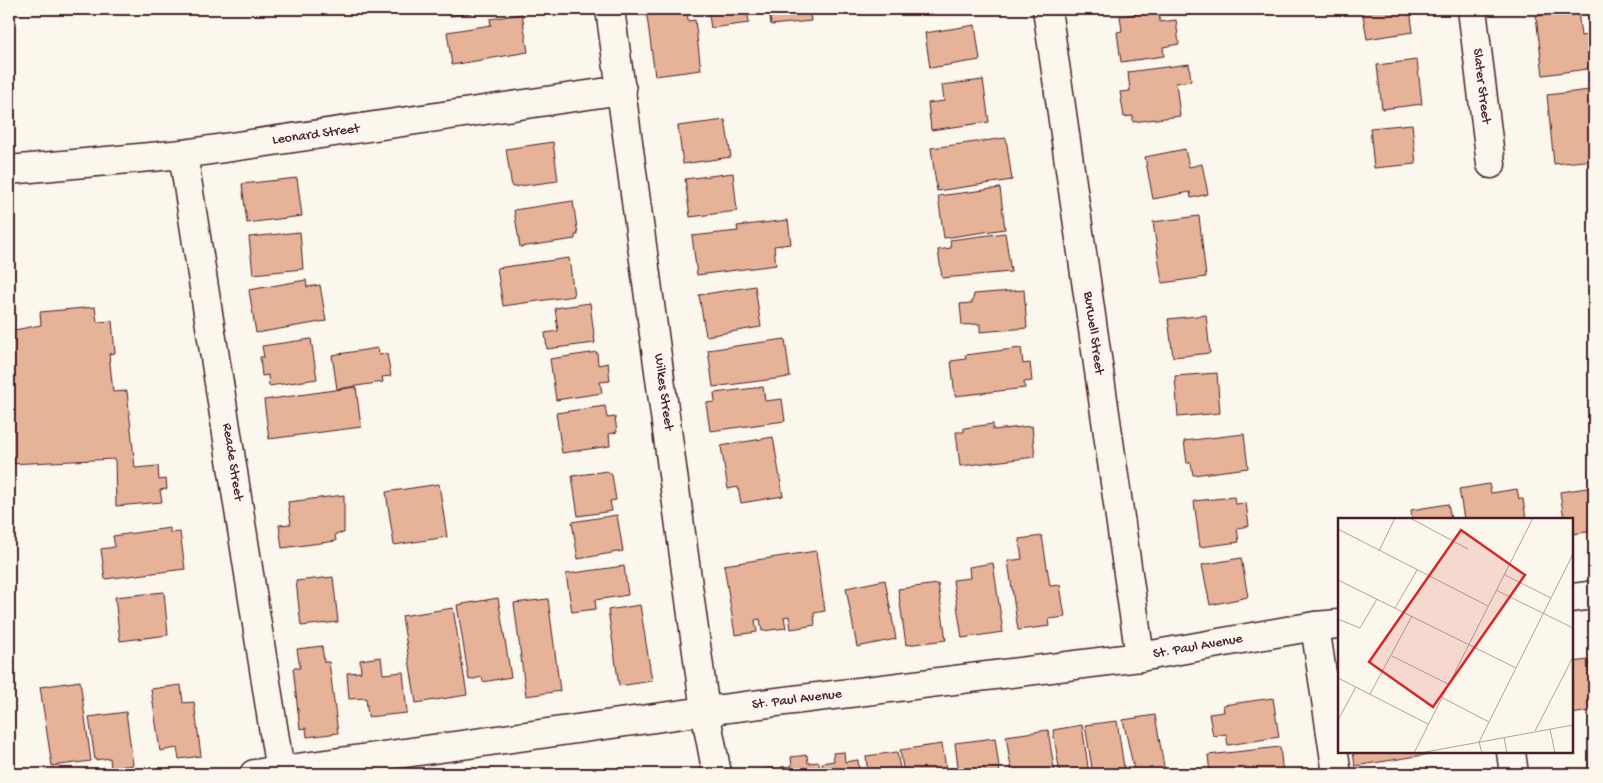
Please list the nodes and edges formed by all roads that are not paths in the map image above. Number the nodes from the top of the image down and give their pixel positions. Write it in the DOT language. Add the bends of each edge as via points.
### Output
graph roads {
  1 [pos="610,9"];
  2 [pos="1047,9"];
  3 [pos="1472,9"];
  4 [pos="622,90"];
  5 [pos="183,154"];
  6 [pos="1491,164"];
  7 [pos="9,170"];
  8 [pos="1594,595"];
  9 [pos="1573,598"];
  10 [pos="1327,625"];
  11 [pos="1140,657"];
  12 [pos="705,711"];
  13 [pos="1511,753"];
  14 [pos="280,770"];
  15 [pos="254,774"];
  16 [pos="717,774"];
  17 [pos="1337,774"];
  18 [pos="1514,774"];
  1 -- 4 [label="street, Wilkes Street"];
  2 -- 11 [label="street, Burwell Street"];
  3 -- 6 [label="street, Slater Street"];
  4 -- 5 [label="street, Leonard Street"];
  4 -- 12 [label="street, Wilkes Street"];
  5 -- 7 [label="street, Leonard Street"];
  5 -- 14 [label="street, Reade Street"];
  8 -- 9 [label="street"];
  10 -- 11 [label="street, St. Paul Avenue"];
  10 -- 17 [label="street"];
  11 -- 12 [label="street, St. Paul Avenue"];
  12 -- 14 [label="street, St. Paul Avenue"];
  12 -- 16 [label="street, Wilkes Street"];
  13 -- 18 [label="street"];
  14 -- 15 [label="street, St. Paul Avenue"];
}
